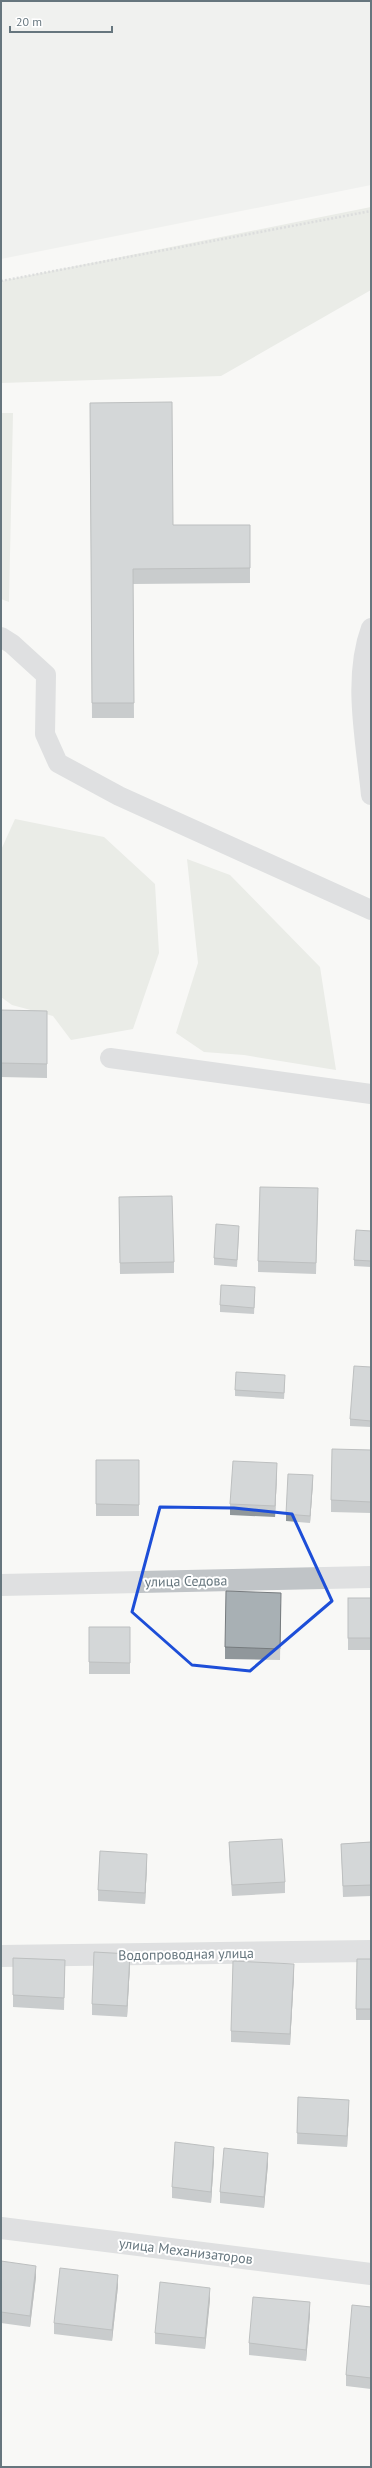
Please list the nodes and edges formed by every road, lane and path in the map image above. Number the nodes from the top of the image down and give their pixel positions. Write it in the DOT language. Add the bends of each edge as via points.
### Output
graph roads {
  1 [pos="371,211"];
  2 [pos="1,281"];
  3 [pos="371,628"];
  4 [pos="1,637"];
  5 [pos="371,795"];
  6 [pos="371,910"];
  7 [pos="110,1058"];
  8 [pos="371,1094"];
  9 [pos="371,1577"];
  10 [pos="1,1585"];
  11 [pos="371,1951"];
  12 [pos="1,1956"];
  13 [pos="1,2228"];
  14 [pos="371,2274"];
  1 -- 2 [label="path"];
  3 -- 5 [label="lane" via="366,642 362,700"];
  4 -- 6 [label="lane" via="46,675 45,734 58,763 119,796"];
  7 -- 8 [label="lane"];
  9 -- 10 [label="street, улица Седова"];
  11 -- 12 [label="street, Водопроводная улица"];
  13 -- 14 [label="street, улица Механизаторов"];
}
